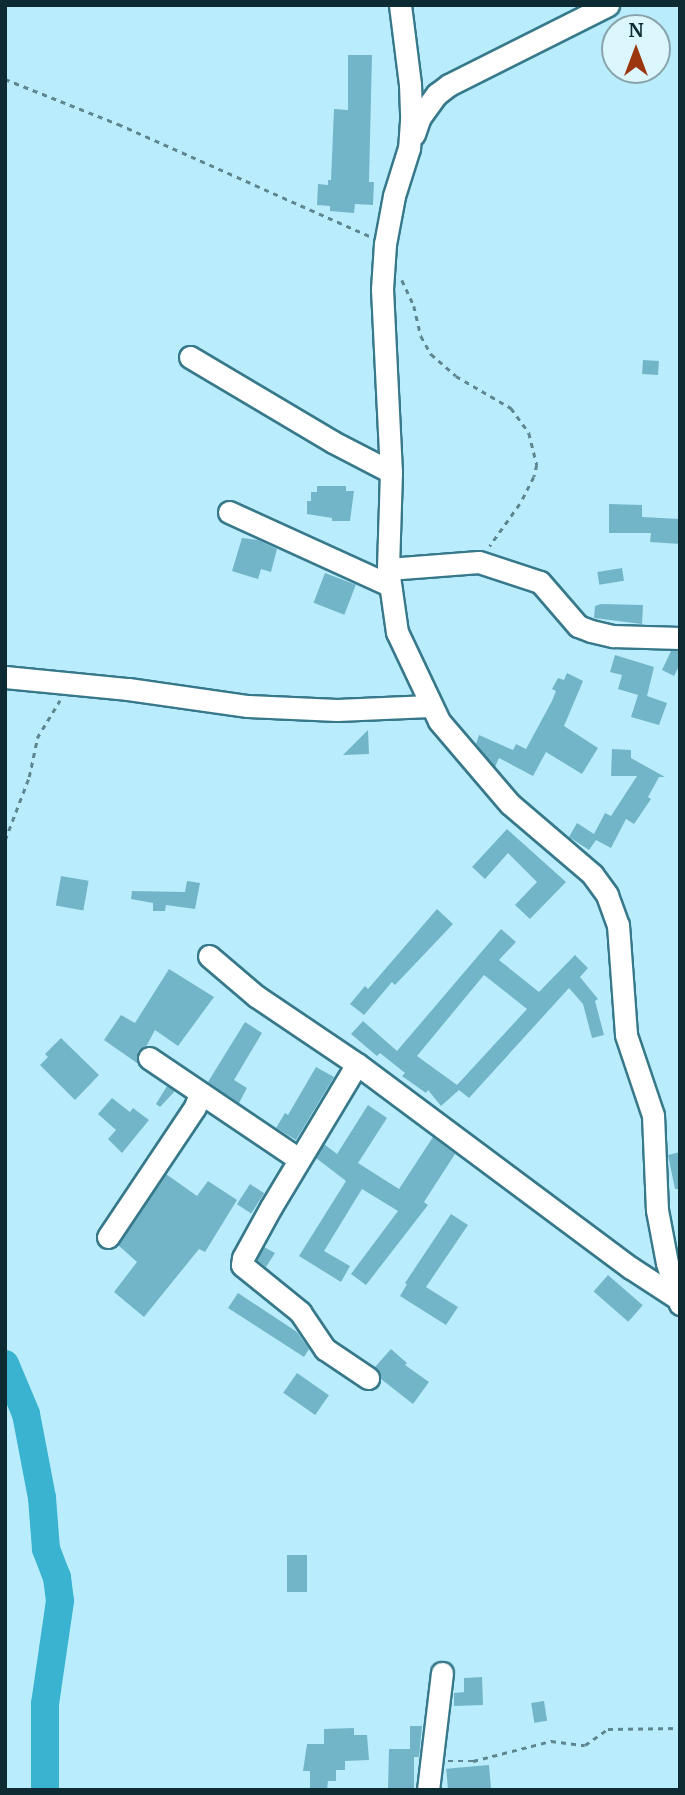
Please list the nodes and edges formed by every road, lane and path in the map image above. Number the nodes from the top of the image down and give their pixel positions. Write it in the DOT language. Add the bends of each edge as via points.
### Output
graph roads {
  1 [pos="400,5"];
  2 [pos="608,5"];
  3 [pos="5,79"];
  4 [pos="409,148"];
  5 [pos="384,252"];
  6 [pos="190,358"];
  7 [pos="391,472"];
  8 [pos="229,512"];
  9 [pos="479,562"];
  10 [pos="388,577"];
  11 [pos="680,638"];
  12 [pos="5,677"];
  13 [pos="73,683"];
  14 [pos="430,706"];
  15 [pos="5,839"];
  16 [pos="209,956"];
  17 [pos="149,1058"];
  18 [pos="357,1064"];
  19 [pos="200,1093"];
  20 [pos="299,1159"];
  21 [pos="108,1237"];
  22 [pos="678,1301"];
  23 [pos="368,1378"];
  24 [pos="442,1673"];
  25 [pos="680,1728"];
  26 [pos="431,1760"];
  27 [pos="428,1790"];
  1 -- 4 [label="street" via="412,105"];
  2 -- 4 [label="street" via="467,74 437,94 420,117"];
  3 -- 5 [label="path" via="118,124"];
  4 -- 5 [label="street"];
  5 -- 7 [label="street"];
  5 -- 9 [label="path" via="409,293 431,354 456,376 511,408 524,422 533,444 537,465 530,488"];
  6 -- 7 [label="street"];
  7 -- 10 [label="street"];
  8 -- 10 [label="street"];
  9 -- 10 [label="street"];
  9 -- 11 [label="street" via="540,582 578,626 591,631"];
  10 -- 14 [label="street" via="397,632"];
  12 -- 13 [label="street"];
  13 -- 14 [label="street" via="248,706 337,710"];
  13 -- 15 [label="path" via="37,738 29,777"];
  14 -- 22 [label="street" via="486,780 592,874 607,895 618,925 626,1035 653,1115 657,1210"];
  16 -- 18 [label="street" via="256,996"];
  17 -- 19 [label="street"];
  18 -- 20 [label="street"];
  18 -- 22 [label="street"];
  19 -- 20 [label="street"];
  19 -- 21 [label="street"];
  20 -- 23 [label="street" via="242,1265 300,1312 326,1349"];
  24 -- 26 [label="street"];
  25 -- 26 [label="path" via="608,1729 585,1745 551,1741 473,1761"];
  26 -- 27 [label="street"];
}
